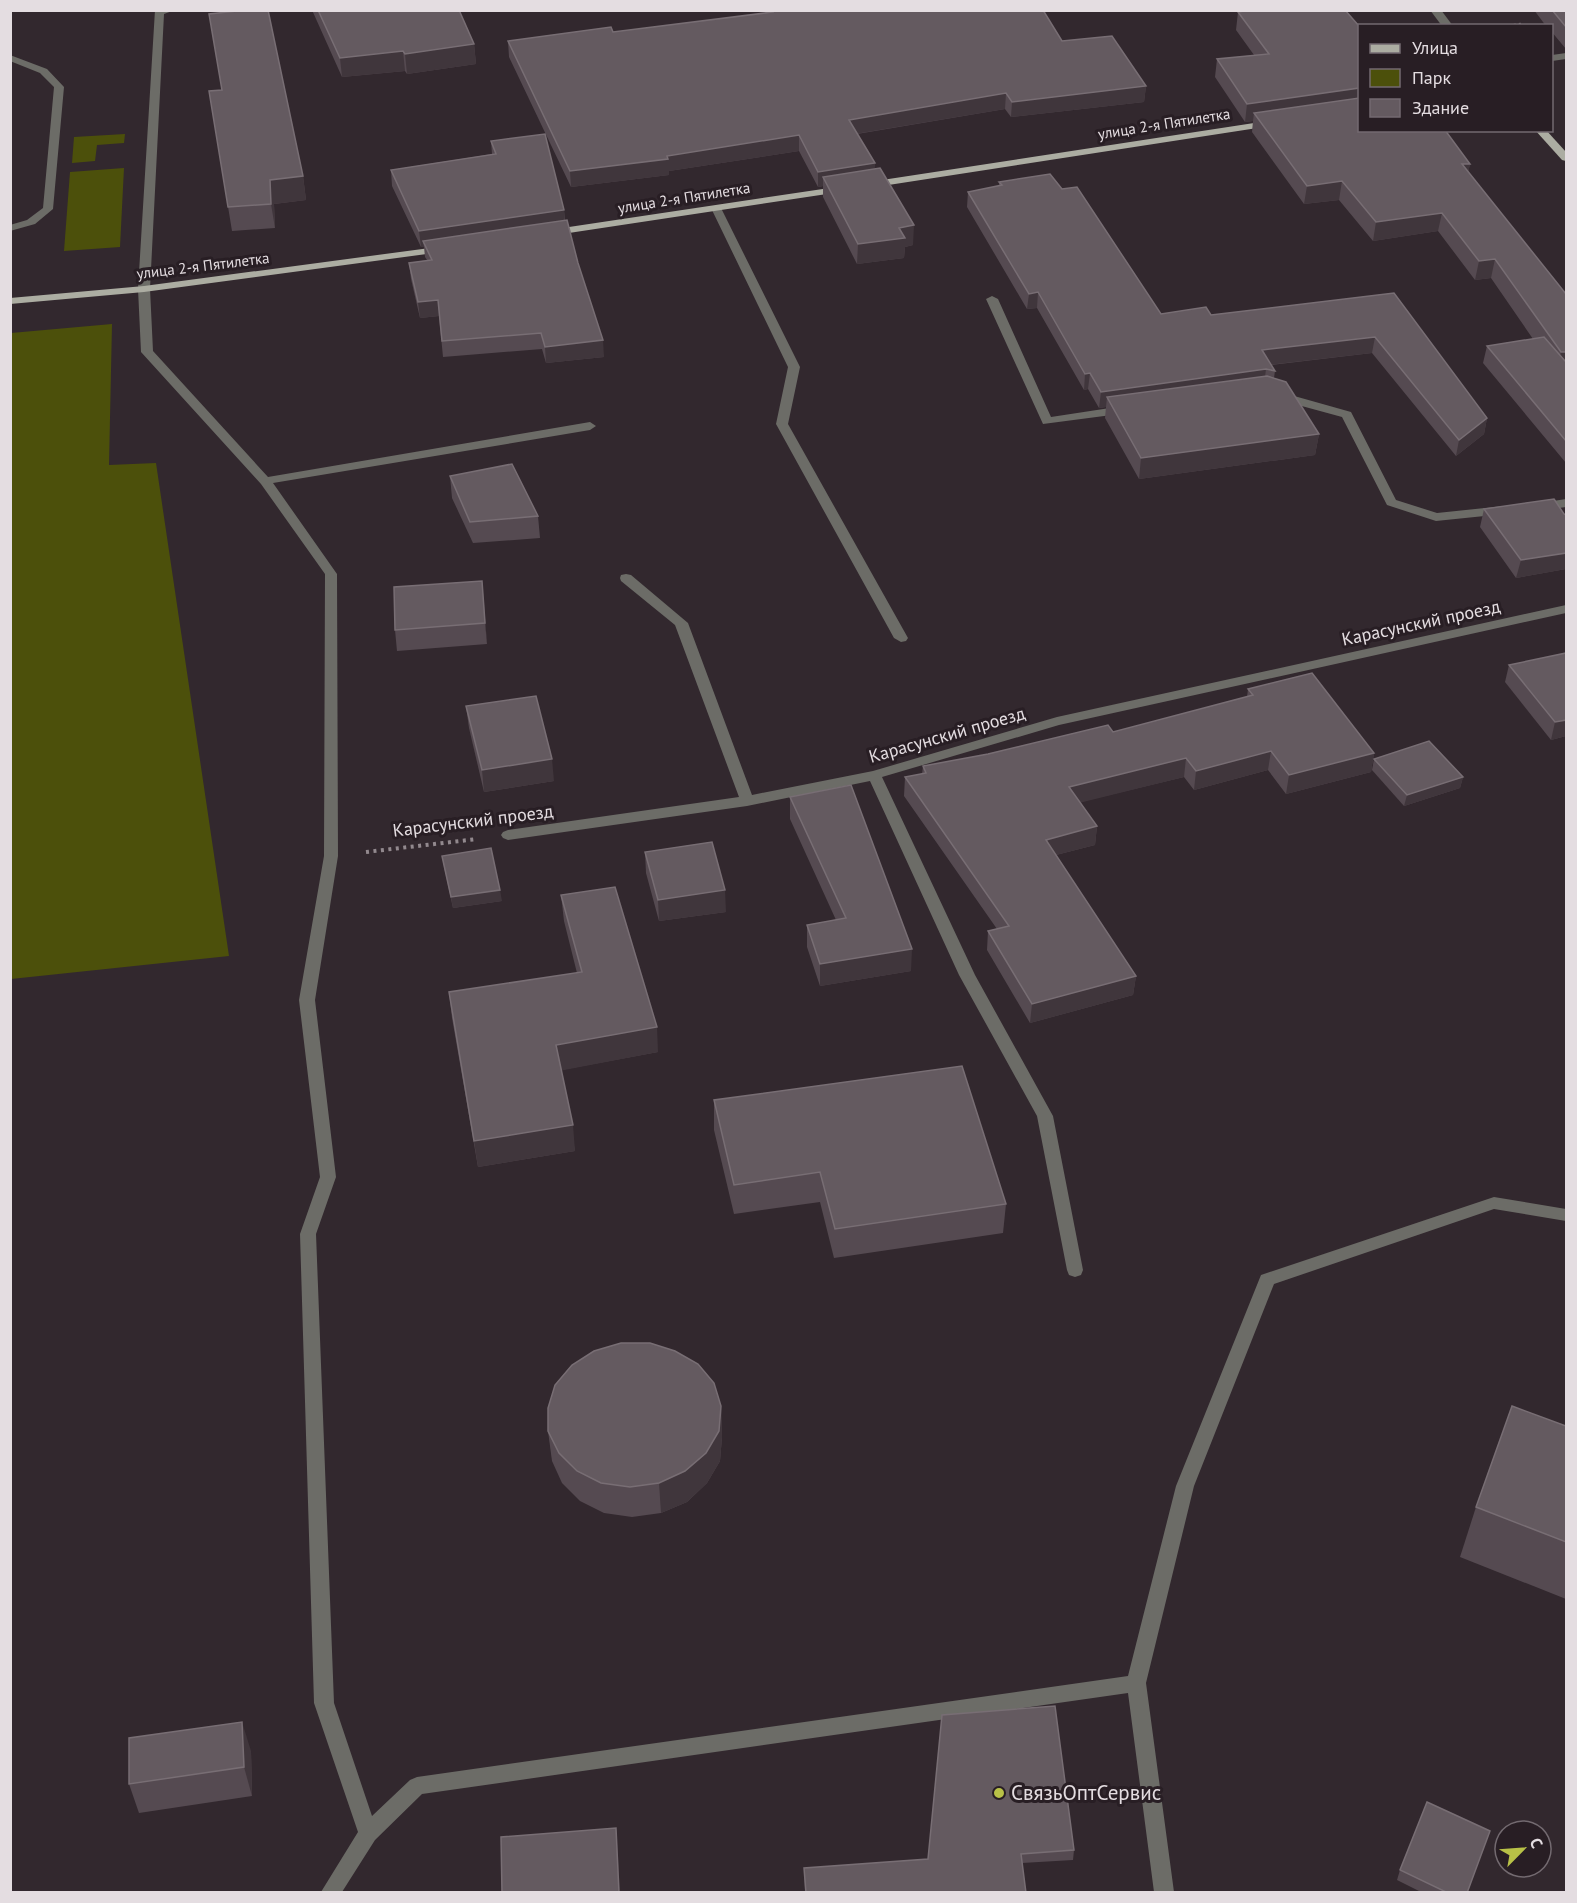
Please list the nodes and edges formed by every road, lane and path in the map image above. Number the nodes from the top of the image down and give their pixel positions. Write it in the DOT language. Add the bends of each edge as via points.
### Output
graph roads {
  1 [pos="170,10"];
  2 [pos="1435,10"];
  3 [pos="1446,24"];
  4 [pos="10,58"];
  5 [pos="1289,120"];
  6 [pos="1542,132"];
  7 [pos="1566,158"];
  8 [pos="716,208"];
  9 [pos="10,228"];
  10 [pos="532,236"];
  11 [pos="451,248"];
  12 [pos="144,289"];
  13 [pos="992,299"];
  14 [pos="10,301"];
  15 [pos="1264,391"];
  16 [pos="1138,408"];
  17 [pos="590,426"];
  18 [pos="265,481"];
  19 [pos="1566,503"];
  20 [pos="1517,508"];
  21 [pos="1566,527"];
  22 [pos="626,578"];
  23 [pos="1566,609"];
  24 [pos="901,638"];
  25 [pos="874,776"];
  26 [pos="747,801"];
  27 [pos="508,836"];
  28 [pos="331,856"];
  29 [pos="1566,1215"];
  30 [pos="1075,1270"];
  31 [pos="1136,1683"];
  32 [pos="368,1833"];
  33 [pos="331,1893"];
  34 [pos="1164,1893"];
  1 -- 12 [label="street" via="159,12"];
  2 -- 3 [label="street"];
  4 -- 9 [label="street" via="44,71 59,87 48,209 39,219"];
  5 -- 8 [label="main road, улица 2-я Пятилетка"];
  6 -- 7 [label="main road"];
  8 -- 10 [label="main road, улица 2-я Пятилетка"];
  8 -- 24 [label="street" via="794,367 782,424"];
  11 -- 12 [label="main road, улица 2-я Пятилетка"];
  12 -- 14 [label="main road, улица 2-я Пятилетка"];
  12 -- 18 [label="street" via="147,352"];
  13 -- 16 [label="street" via="1047,421"];
  15 -- 20 [label="street" via="1347,415 1391,502 1436,517"];
  17 -- 18 [label="street"];
  18 -- 28 [label="street" via="331,574"];
  19 -- 21 [label="street" via="1546,506"];
  22 -- 26 [label="street" via="681,623"];
  23 -- 25 [label="street, Карасунский проезд" via="1057,721"];
  25 -- 26 [label="street, Карасунский проезд"];
  25 -- 30 [label="street" via="967,975 1045,1116"];
  26 -- 27 [label="street, Карасунский проезд"];
  27 -- 28 [label="path, Карасунский проезд"];
  28 -- 32 [label="street" via="307,1000 328,1177 308,1234 324,1703"];
  29 -- 31 [label="street" via="1494,1203 1267,1280 1185,1486"];
  31 -- 32 [label="street" via="417,1786"];
  31 -- 34 [label="street"];
  32 -- 33 [label="street"];
}
